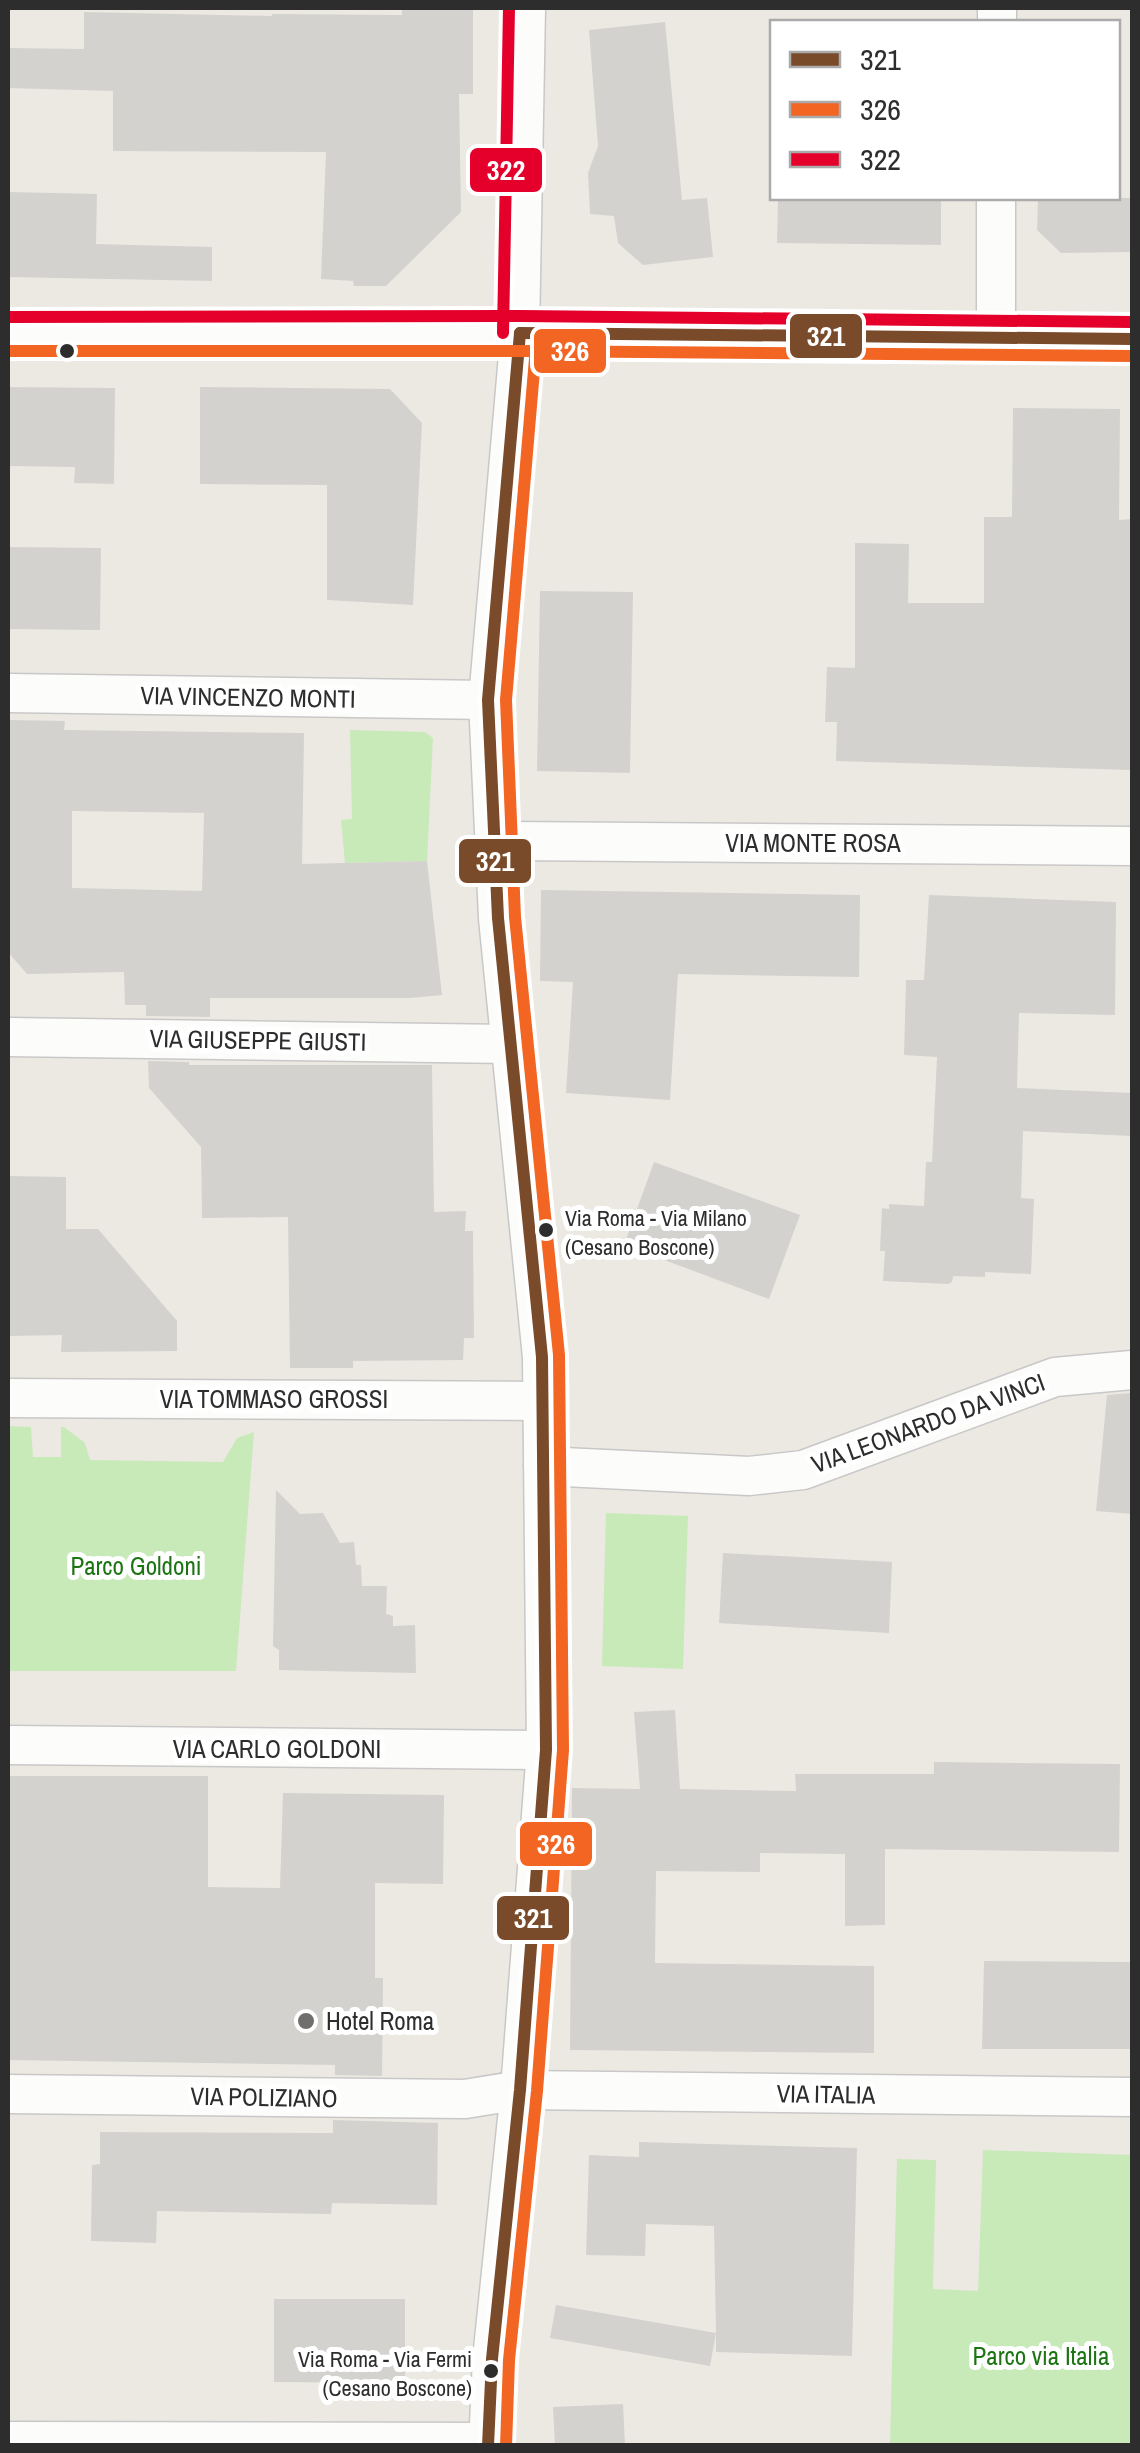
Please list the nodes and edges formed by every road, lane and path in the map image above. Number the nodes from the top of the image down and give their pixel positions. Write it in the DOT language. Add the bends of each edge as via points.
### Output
graph roads {
  1 [pos="526,8"];
  2 [pos="996,200"];
  3 [pos="8,334"];
  4 [pos="520,334"];
  5 [pos="996,338"];
  6 [pos="1132,339"];
  7 [pos="8,693"];
  8 [pos="488,700"];
  9 [pos="494,841"];
  10 [pos="1132,846"];
  11 [pos="8,1037"];
  12 [pos="509,1044"];
  13 [pos="1132,1370"];
  14 [pos="8,1398"];
  15 [pos="541,1402"];
  16 [pos="543,1466"];
  17 [pos="8,1745"];
  18 [pos="546,1750"];
  19 [pos="520,2090"];
  20 [pos="8,2094"];
  21 [pos="1132,2097"];
  22 [pos="8,2441"];
  23 [pos="488,2444"];
  1 -- 4 [label="street"];
  2 -- 5 [label="street"];
  3 -- 4 [label="street"];
  4 -- 5 [label="street"];
  4 -- 8 [label="street"];
  5 -- 6 [label="street"];
  7 -- 8 [label="street, VIA VINCENZO MONTI"];
  8 -- 9 [label="street"];
  9 -- 10 [label="street, VIA MONTE ROSA"];
  9 -- 12 [label="street"];
  11 -- 12 [label="street, VIA GIUSEPPE GIUSTI"];
  12 -- 15 [label="street"];
  13 -- 16 [label="street, VIA LEONARDO DA VINCI" via="1054,1376 803,1470 748,1476"];
  14 -- 15 [label="street, VIA TOMMASO GROSSI"];
  15 -- 16 [label="street"];
  16 -- 18 [label="street"];
  17 -- 18 [label="street, VIA CARLO GOLDONI"];
  18 -- 19 [label="street"];
  19 -- 20 [label="street, VIA POLIZIANO" via="464,2098"];
  19 -- 21 [label="street, VIA ITALIA"];
  19 -- 23 [label="street"];
  22 -- 23 [label="street"];
}
